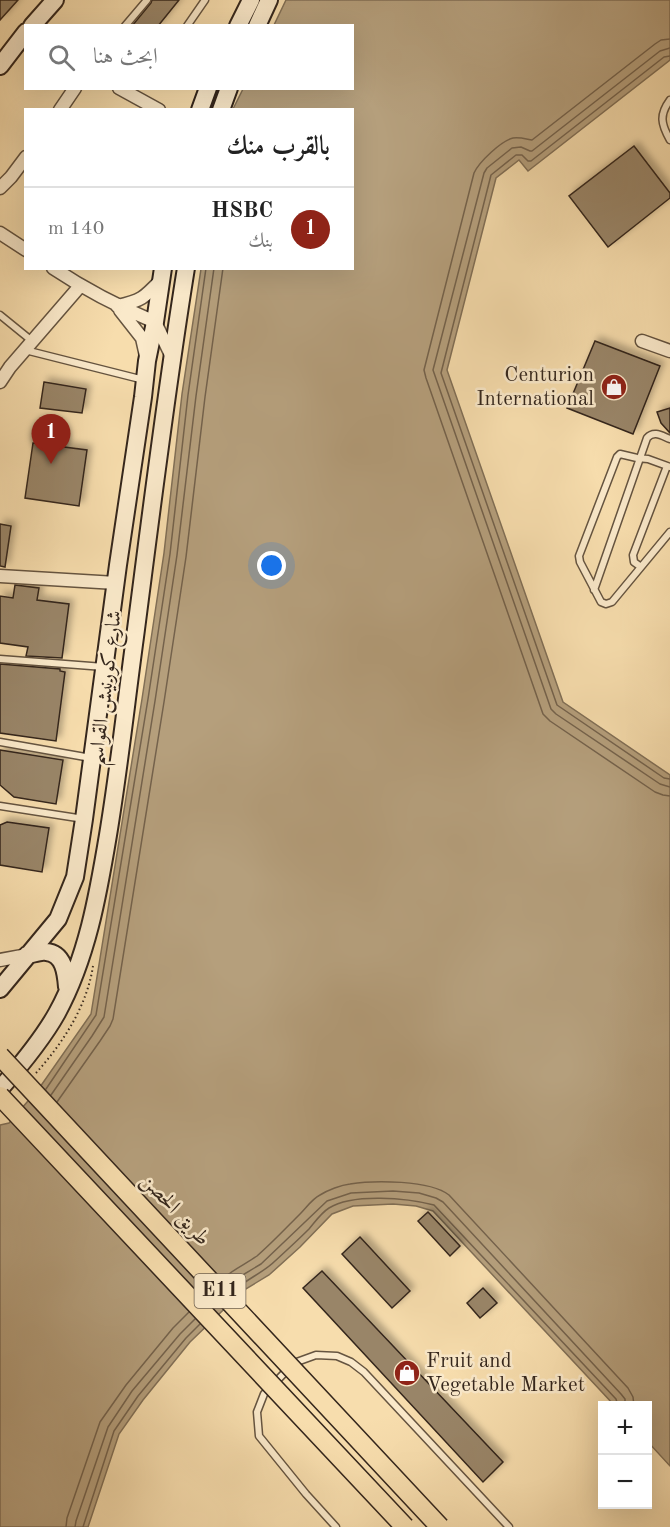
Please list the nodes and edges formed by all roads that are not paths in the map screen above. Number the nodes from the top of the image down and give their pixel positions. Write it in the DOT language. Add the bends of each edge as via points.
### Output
graph roads {
  1 [pos="55,0"];
  2 [pos="147,0"];
  3 [pos="205,0"];
  4 [pos="251,0"];
  5 [pos="269,0"];
  6 [pos="34,24"];
  7 [pos="127,24"];
  8 [pos="188,24"];
  9 [pos="239,24"];
  10 [pos="258,24"];
  11 [pos="24,36"];
  12 [pos="0,66"];
  13 [pos="74,90"];
  14 [pos="123,90"];
  15 [pos="207,90"];
  16 [pos="228,90"];
  17 [pos="670,100"];
  18 [pos="61,108"];
  19 [pos="155,108"];
  20 [pos="201,108"];
  21 [pos="222,108"];
  22 [pos="670,140"];
  23 [pos="24,160"];
  24 [pos="0,188"];
  25 [pos="0,233"];
  26 [pos="24,249"];
  27 [pos="56,270"];
  28 [pos="186,270"];
  29 [pos="162,274"];
  30 [pos="80,286"];
  31 [pos="117,306"];
  32 [pos="0,315"];
  33 [pos="154,322"];
  34 [pos="642,341"];
  35 [pos="29,346"];
  36 [pos="670,351"];
  37 [pos="172,357"];
  38 [pos="147,361"];
  39 [pos="144,380"];
  40 [pos="0,382"];
  41 [pos="670,439"];
  42 [pos="640,458"];
  43 [pos="668,467"];
  44 [pos="670,532"];
  45 [pos="641,567"];
  46 [pos="0,576"];
  47 [pos="116,583"];
  48 [pos="594,590"];
  49 [pos="0,659"];
  50 [pos="105,667"];
  51 [pos="0,742"];
  52 [pos="93,758"];
  53 [pos="0,806"];
  54 [pos="84,819"];
  55 [pos="27,956"];
  56 [pos="0,960"];
  57 [pos="0,989"];
  58 [pos="67,991"];
  59 [pos="0,1056"];
  60 [pos="0,1089"];
  61 [pos="0,1096"];
  62 [pos="336,1527"];
  63 [pos="405,1527"];
  64 [pos="440,1527"];
  65 [pos="509,1527"];
  1 -- 6 [label="main road"];
  2 -- 7 [label="lane"];
  3 -- 8 [label="lane"];
  4 -- 9 [label="main road"];
  5 -- 10 [label="main road"];
  11 -- 12 [label="main road"];
  13 -- 18 [label="street"];
  14 -- 19 [label="street"];
  15 -- 20 [label="main road"];
  16 -- 21 [label="main road"];
  17 -- 22 [label="lane" via="662,115"];
  23 -- 24 [label="street"];
  25 -- 26 [label="street"];
  27 -- 30 [label="street"];
  28 -- 37 [label="main road, شارع كورنيش القواسم"];
  29 -- 31 [label="street" via="145,297"];
  29 -- 33 [label="main road, شارع كورنيش القواسم"];
  30 -- 31 [label="street"];
  30 -- 35 [label="street"];
  31 -- 33 [label="street"];
  31 -- 38 [label="street" via="142,338"];
  32 -- 35 [label="lane"];
  33 -- 37 [label="street"];
  33 -- 38 [label="main road, شارع كورنيش القواسم"];
  34 -- 36 [label="street"];
  35 -- 39 [label="lane"];
  35 -- 40 [label="street"];
  37 -- 58 [label="main road, شارع كورنيش القواسم" via="113,806 98,895"];
  38 -- 39 [label="main road, شارع كورنيش القواسم"];
  39 -- 47 [label="main road, شارع كورنيش القواسم"];
  41 -- 42 [label="lane" via="650,435"];
  42 -- 43 [label="lane"];
  42 -- 48 [label="lane"];
  42 -- 48 [label="lane" via="618,455 580,552 579,562"];
  43 -- 45 [label="lane" via="633,555 634,562"];
  44 -- 45 [label="lane"];
  45 -- 48 [label="lane" via="610,604 601,602"];
  46 -- 47 [label="street"];
  47 -- 50 [label="main road, شارع كورنيش القواسم"];
  49 -- 50 [label="lane"];
  50 -- 52 [label="main road, شارع كورنيش القواسم"];
  51 -- 52 [label="lane"];
  52 -- 54 [label="main road, شارع كورنيش القواسم"];
  53 -- 54 [label="lane"];
  54 -- 55 [label="main road, شارع كورنيش القواسم" via="75,877 58,918"];
  55 -- 56 [label="street"];
  55 -- 57 [label="main road, شارع كورنيش القواسم"];
  55 -- 58 [label="main road" via="46,952 61,961"];
  58 -- 60 [label="main road, شارع كورنيش القواسم" via="57,1014 27,1058"];
  59 -- 64 [label="main road, طريق الحصن / E11, bridge"];
  61 -- 63 [label="main road, E11, bridge"];
  62 -- 65 [label="lane" via="259,1437 257,1412 264,1394 294,1363 316,1355 337,1356 364,1372"];
}
